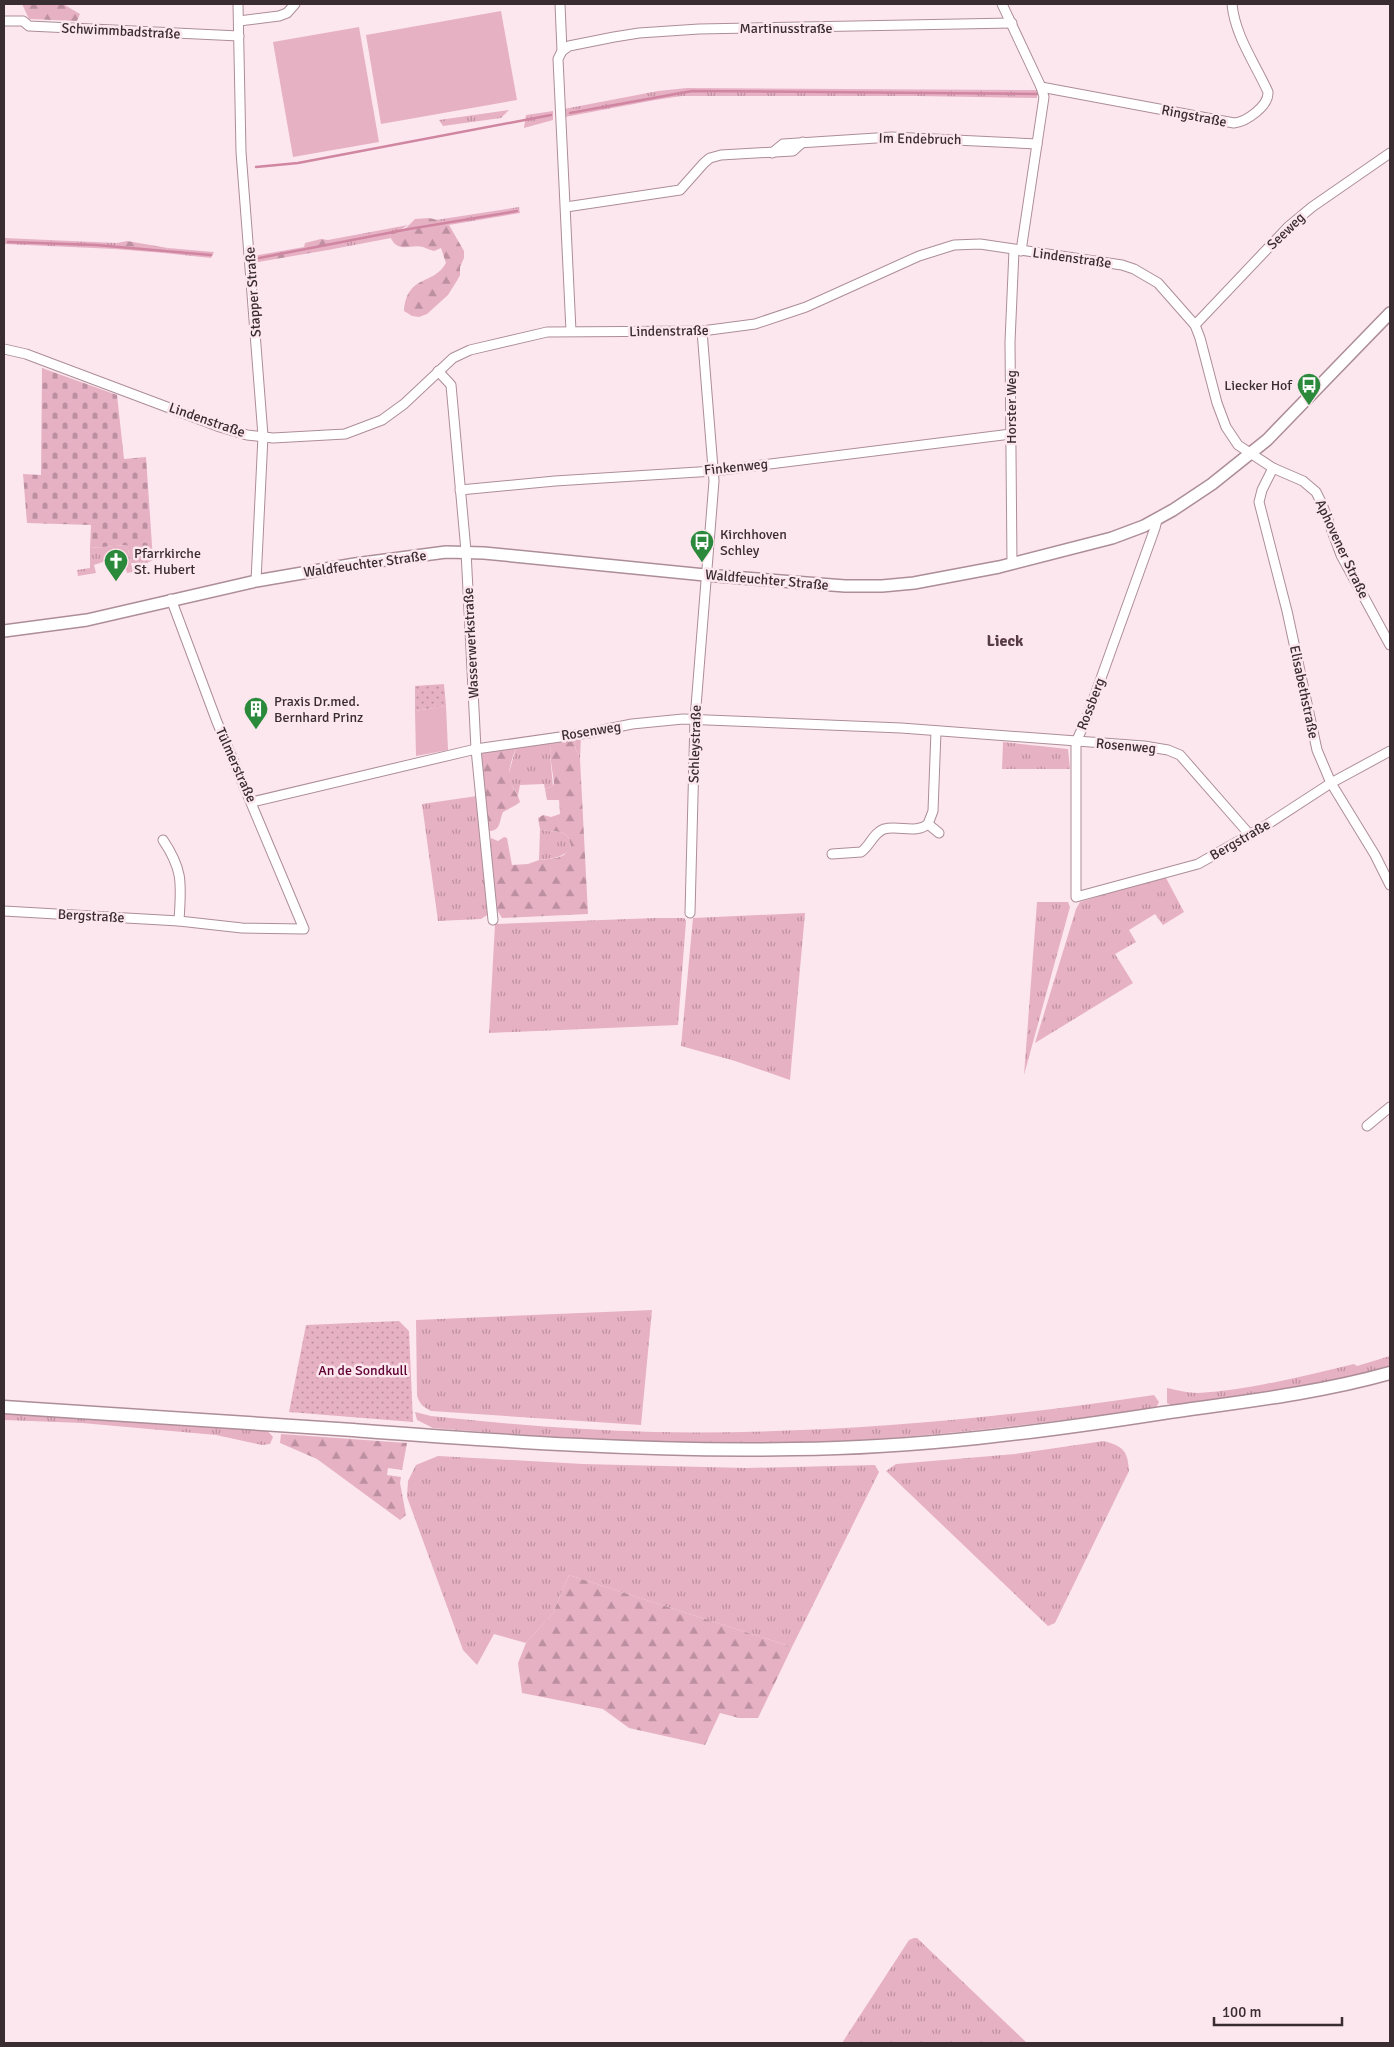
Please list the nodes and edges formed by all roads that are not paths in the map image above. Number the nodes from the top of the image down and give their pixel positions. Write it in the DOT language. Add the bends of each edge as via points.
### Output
graph roads {
  1 [pos="238,4"];
  2 [pos="295,4"];
  3 [pos="560,4"];
  4 [pos="1002,4"];
  5 [pos="1232,4"];
  6 [pos="4,21"];
  7 [pos="239,21"];
  8 [pos="1012,23"];
  9 [pos="240,36"];
  10 [pos="562,51"];
  11 [pos="1041,87"];
  12 [pos="1037,144"];
  13 [pos="1390,153"];
  14 [pos="566,207"];
  15 [pos="1017,250"];
  16 [pos="1390,313"];
  17 [pos="1195,325"];
  18 [pos="702,331"];
  19 [pos="571,332"];
  20 [pos="4,349"];
  21 [pos="438,371"];
  22 [pos="1011,434"];
  23 [pos="263,436"];
  24 [pos="1250,454"];
  25 [pos="1273,468"];
  26 [pos="714,471"];
  27 [pos="460,490"];
  28 [pos="1156,520"];
  29 [pos="466,551"];
  30 [pos="1012,564"];
  31 [pos="705,575"];
  32 [pos="256,581"];
  33 [pos="171,599"];
  34 [pos="4,631"];
  35 [pos="1390,645"];
  36 [pos="695,719"];
  37 [pos="936,731"];
  38 [pos="1076,742"];
  39 [pos="476,749"];
  40 [pos="1390,751"];
  41 [pos="1331,783"];
  42 [pos="252,802"];
  43 [pos="928,824"];
  44 [pos="939,833"];
  45 [pos="1250,835"];
  46 [pos="163,840"];
  47 [pos="832,854"];
  48 [pos="1390,885"];
  49 [pos="1076,896"];
  50 [pos="4,912"];
  51 [pos="690,913"];
  52 [pos="493,920"];
  53 [pos="179,921"];
  54 [pos="304,929"];
  55 [pos="1390,1107"];
  56 [pos="1367,1126"];
  57 [pos="1390,1373"];
  58 [pos="4,1407"];
  1 -- 7 [label="street, Stapper Straße"];
  2 -- 7 [label="street" via="279,16"];
  3 -- 10 [label="street"];
  4 -- 8 [label="street, Horster Weg"];
  5 -- 11 [label="street, Ringstraße" via="1236,26 1268,92 1264,104 1239,123"];
  6 -- 9 [label="street, Schwimmbadstraße" via="23,21 29,26 39,27"];
  7 -- 9 [label="street, Stapper Straße"];
  8 -- 10 [label="street, Martinusstraße" via="639,33 569,46"];
  8 -- 11 [label="street, Horster Weg"];
  9 -- 23 [label="street, Stapper Straße" via="241,152"];
  10 -- 14 [label="street" via="558,59"];
  11 -- 12 [label="street, Horster Weg" via="1044,97"];
  12 -- 14 [label="street, Im Endebruch" via="892,137 803,142 793,152 710,158 680,190"];
  12 -- 15 [label="street, Horster Weg"];
  13 -- 17 [label="street, Seeweg" via="1288,227"];
  14 -- 19 [label="street"];
  15 -- 17 [label="street, Lindenstraße" via="1085,258 1134,269 1158,284"];
  15 -- 18 [label="street, Lindenstraße" via="972,244 939,249 790,312 755,324"];
  15 -- 22 [label="street, Horster Weg" via="1010,342"];
  16 -- 24 [label="street, Waldfeuchter Straße" via="1286,422"];
  17 -- 24 [label="street, Lindenstraße" via="1226,427 1238,445"];
  18 -- 19 [label="street, Lindenstraße"];
  18 -- 26 [label="street, Schleystraße"];
  19 -- 21 [label="street, Lindenstraße" via="547,332 470,350"];
  20 -- 23 [label="street, Lindenstraße" via="26,354 220,427"];
  21 -- 23 [label="street, Lindenstraße" via="404,404 382,420 362,428 345,434"];
  21 -- 27 [label="street, Wasserwerkstraße" via="451,385"];
  22 -- 26 [label="street, Finkenweg"];
  22 -- 30 [label="street, Horster Weg"];
  23 -- 32 [label="street, Stapper Straße"];
  24 -- 25 [label="street, Aphovener Straße"];
  24 -- 28 [label="street, Waldfeuchter Straße" via="1212,484"];
  25 -- 35 [label="street, Aphovener Straße" via="1302,481 1316,492 1342,555"];
  25 -- 41 [label="street, Elisabethstraße" via="1259,502 1317,750"];
  26 -- 27 [label="street, Finkenweg" via="554,480"];
  26 -- 31 [label="street, Schleystraße"];
  27 -- 29 [label="street, Wasserwerkstraße"];
  28 -- 30 [label="street, Waldfeuchter Straße" via="1104,541"];
  28 -- 38 [label="street, Rossberg"];
  29 -- 31 [label="street, Waldfeuchter Straße"];
  29 -- 32 [label="street, Waldfeuchter Straße" via="355,564"];
  29 -- 39 [label="street, Wasserwerkstraße"];
  30 -- 31 [label="street, Waldfeuchter Straße" via="947,578 882,586"];
  31 -- 36 [label="street, Schleystraße"];
  32 -- 33 [label="street, Waldfeuchter Straße"];
  33 -- 34 [label="street, Waldfeuchter Straße" via="87,620"];
  33 -- 42 [label="street, Tülmerstraße" via="211,707"];
  36 -- 37 [label="street, Rosenweg"];
  36 -- 39 [label="street, Rosenweg" via="632,724"];
  36 -- 51 [label="street, Schleystraße"];
  37 -- 38 [label="street, Rosenweg"];
  37 -- 43 [label="street" via="932,811"];
  38 -- 45 [label="street, Rosenweg" via="1144,746 1180,755"];
  38 -- 49 [label="street, Rossberg"];
  39 -- 42 [label="street, Rosenweg"];
  39 -- 52 [label="street, Wasserwerkstraße"];
  40 -- 41 [label="street, Bergstraße"];
  41 -- 45 [label="street, Bergstraße"];
  41 -- 48 [label="street, Elisabethstraße"];
  42 -- 54 [label="street, Tülmerstraße"];
  43 -- 44 [label="street"];
  43 -- 47 [label="street" via="921,828 883,830 861,852"];
  45 -- 49 [label="street, Bergstraße" via="1198,864"];
  46 -- 53 [label="street" via="173,854 181,880"];
  50 -- 53 [label="street, Bergstraße"];
  53 -- 54 [label="street, Bergstraße" via="242,928"];
  55 -- 56 [label="street"];
  57 -- 58 [label="main road" via="1258,1401 1040,1431 908,1444 797,1449 582,1446"];
}
